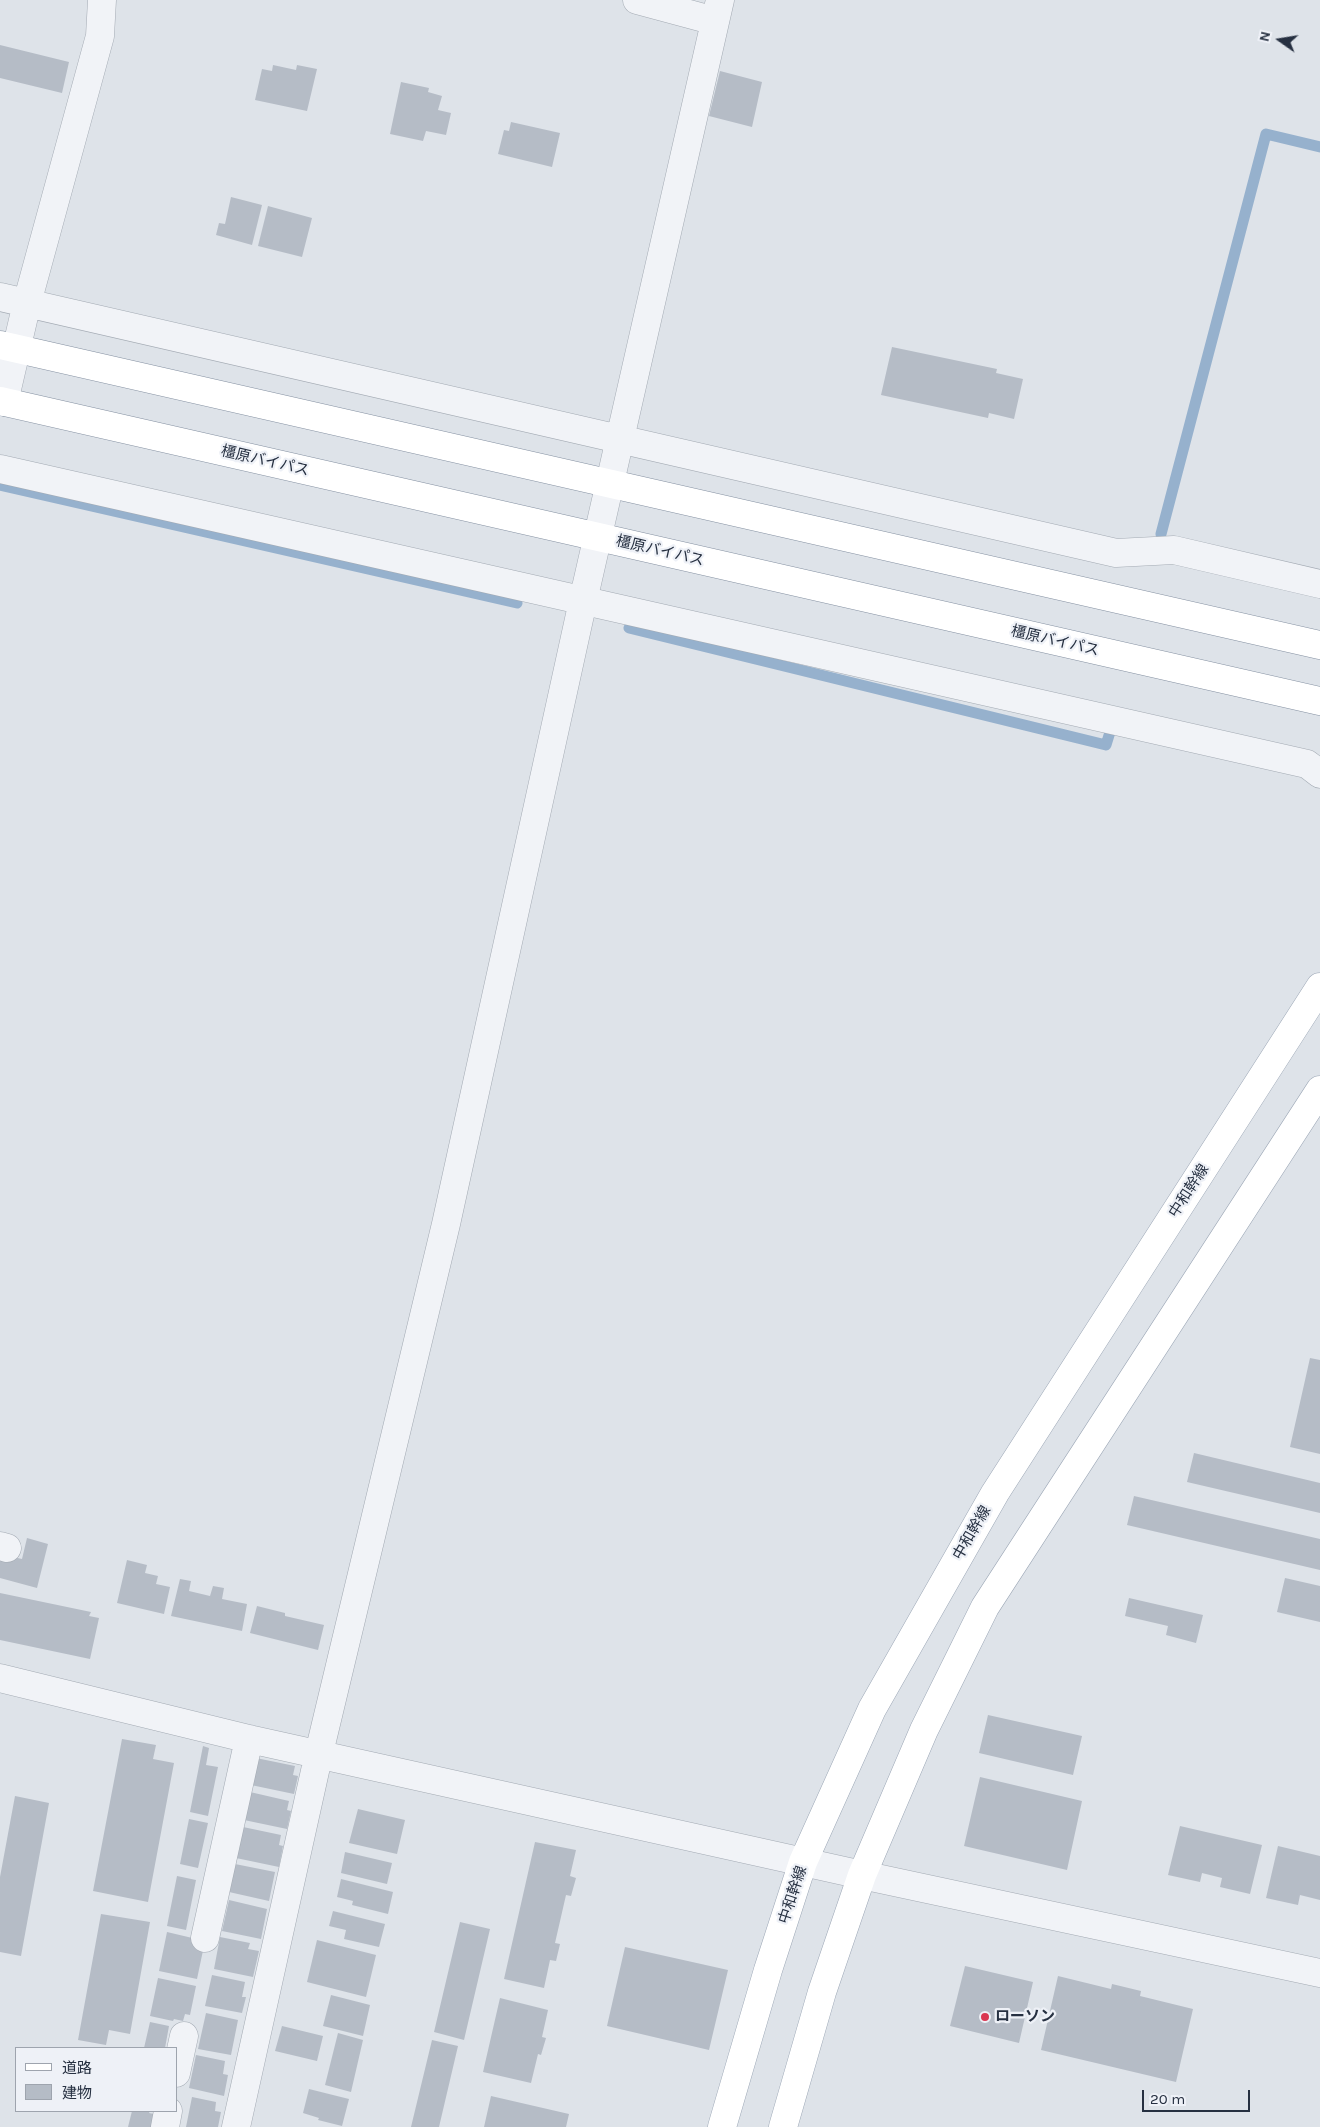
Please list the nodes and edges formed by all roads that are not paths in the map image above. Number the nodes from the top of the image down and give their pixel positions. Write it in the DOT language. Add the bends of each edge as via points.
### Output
graph roads {
  1 [pos="102,0"];
  2 [pos="637,0"];
  3 [pos="718,11"];
  4 [pos="0,297"];
  5 [pos="28,303"];
  6 [pos="8,347"];
  7 [pos="2,402"];
  8 [pos="620,440"];
  9 [pos="0,468"];
  10 [pos="610,484"];
  11 [pos="598,536"];
  12 [pos="1320,584"];
  13 [pos="583,601"];
  14 [pos="1320,645"];
  15 [pos="1320,701"];
  16 [pos="1320,774"];
  17 [pos="1320,987"];
  18 [pos="1320,1090"];
  19 [pos="0,1678"];
  20 [pos="249,1739"];
  21 [pos="319,1753"];
  22 [pos="803,1862"];
  23 [pos="862,1875"];
  24 [pos="205,1938"];
  25 [pos="1320,1973"];
  26 [pos="184,2036"];
  27 [pos="178,2064"];
  28 [pos="168,2112"];
  29 [pos="165,2127"];
  30 [pos="236,2127"];
  31 [pos="722,2127"];
  32 [pos="783,2127"];
  1 -- 5 [label="street" via="100,36"];
  2 -- 3 [label="street"];
  3 -- 8 [label="street"];
  4 -- 5 [label="street"];
  5 -- 6 [label="street"];
  5 -- 8 [label="street"];
  6 -- 7 [label="street"];
  6 -- 10 [label="main road"];
  7 -- 11 [label="main road, 橿原バイパス"];
  8 -- 10 [label="street"];
  8 -- 12 [label="street" via="1116,553 1174,550"];
  9 -- 13 [label="street"];
  10 -- 11 [label="street"];
  10 -- 14 [label="main road"];
  11 -- 13 [label="street"];
  11 -- 15 [label="main road, 橿原バイパス"];
  13 -- 16 [label="street" via="1307,764"];
  13 -- 21 [label="street" via="446,1224"];
  17 -- 22 [label="main road, 中和幹線" via="995,1493 872,1710"];
  18 -- 23 [label="main road" via="985,1608 924,1730"];
  19 -- 20 [label="street"];
  20 -- 21 [label="street"];
  20 -- 24 [label="street"];
  21 -- 22 [label="street"];
  21 -- 30 [label="street"];
  22 -- 23 [label="street"];
  22 -- 31 [label="main road, 中和幹線"];
  23 -- 25 [label="street"];
  23 -- 32 [label="main road" via="822,1992"];
  26 -- 27 [label="street"];
  28 -- 29 [label="street"];
}
